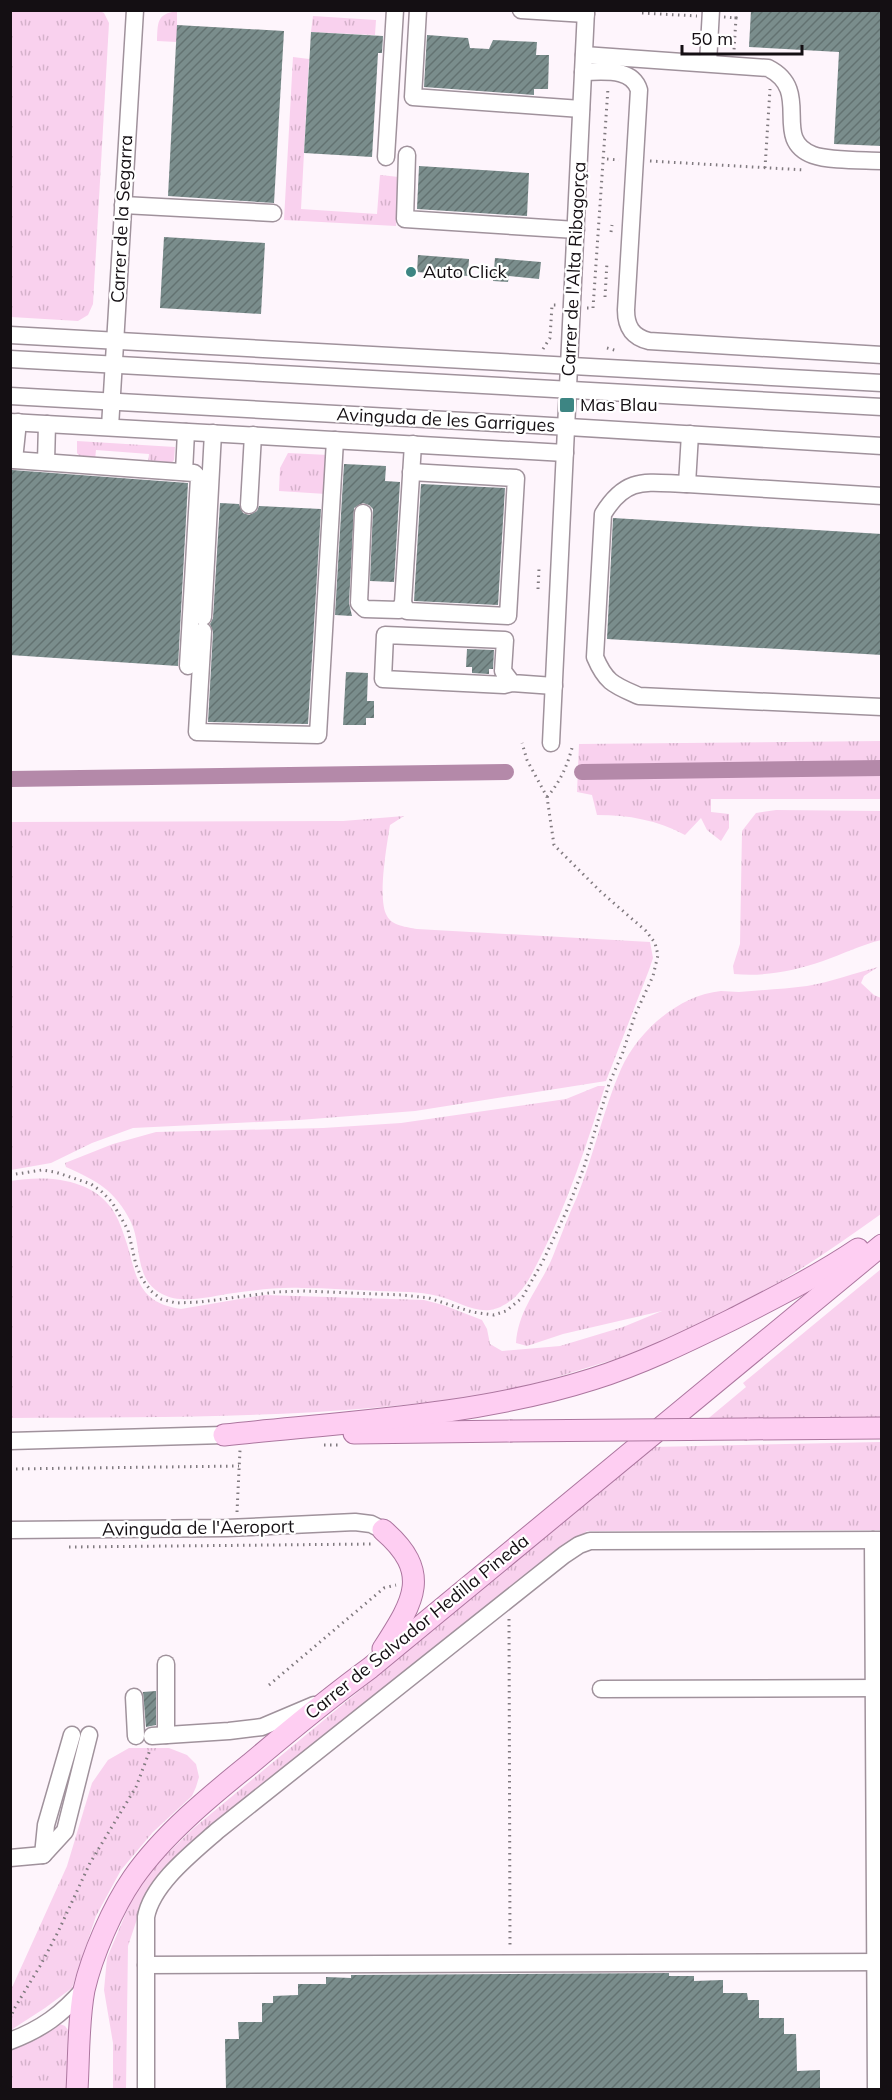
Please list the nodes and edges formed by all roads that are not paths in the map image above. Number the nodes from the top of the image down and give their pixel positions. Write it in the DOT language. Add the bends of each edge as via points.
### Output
graph roads {
  1 [pos="135,10"];
  2 [pos="395,10"];
  3 [pos="418,10"];
  4 [pos="521,10"];
  5 [pos="711,10"];
  6 [pos="586,13"];
  7 [pos="708,63"];
  8 [pos="583,64"];
  9 [pos="581,108"];
  10 [pos="407,155"];
  11 [pos="386,158"];
  12 [pos="882,161"];
  13 [pos="123,205"];
  14 [pos="273,213"];
  15 [pos="576,230"];
  16 [pos="10,335"];
  17 [pos="115,341"];
  18 [pos="882,355"];
  19 [pos="10,359"];
  20 [pos="114,365"];
  21 [pos="569,366"];
  22 [pos="882,383"];
  23 [pos="568,390"];
  24 [pos="10,396"];
  25 [pos="111,402"];
  26 [pos="882,407"];
  27 [pos="14,422"];
  28 [pos="47,424"];
  29 [pos="110,427"];
  30 [pos="566,427"];
  31 [pos="186,432"];
  32 [pos="213,433"];
  33 [pos="690,434"];
  34 [pos="253,435"];
  35 [pos="335,440"];
  36 [pos="413,444"];
  37 [pos="882,446"];
  38 [pos="565,453"];
  39 [pos="12,459"];
  40 [pos="46,462"];
  41 [pos="184,472"];
  42 [pos="411,472"];
  43 [pos="687,484"];
  44 [pos="882,496"];
  45 [pos="249,505"];
  46 [pos="363,513"];
  47 [pos="403,603"];
  48 [pos="188,666"];
  49 [pos="515,683"];
  50 [pos="554,686"];
  51 [pos="882,708"];
  52 [pos="551,743"];
  53 [pos="882,1234"];
  54 [pos="882,1245"];
  55 [pos="882,1428"];
  56 [pos="224,1435"];
  57 [pos="10,1441"];
  58 [pos="10,1530"];
  59 [pos="379,1537"];
  60 [pos="877,1540"];
  61 [pos="166,1664"];
  62 [pos="370,1668"];
  63 [pos="878,1688"];
  64 [pos="602,1689"];
  65 [pos="134,1697"];
  66 [pos="328,1699"];
  67 [pos="72,1735"];
  68 [pos="90,1735"];
  69 [pos="151,1736"];
  70 [pos="43,1855"];
  71 [pos="10,1858"];
  72 [pos="878,1962"];
  73 [pos="146,1965"];
  74 [pos="84,1989"];
  75 [pos="10,2041"];
  76 [pos="76,2090"];
  77 [pos="146,2090"];
  78 [pos="876,2090"];
  1 -- 13 [label="street, Carrer de la Segarra"];
  2 -- 11 [label="street"];
  3 -- 9 [label="street" via="413,97"];
  4 -- 6 [label="street"];
  5 -- 7 [label="street"];
  6 -- 8 [label="street, Carrer de l'Alta Ribagorça"];
  7 -- 8 [label="street"];
  7 -- 12 [label="street" via="763,67 779,74 791,94 793,136 808,153"];
  8 -- 9 [label="street, Carrer de l'Alta Ribagorça"];
  8 -- 18 [label="street" via="630,76 639,93 626,314 628,327 636,337 649,342"];
  9 -- 15 [label="street, Carrer de l'Alta Ribagorça"];
  10 -- 15 [label="street" via="405,219"];
  13 -- 14 [label="street"];
  13 -- 17 [label="street, Carrer de la Segarra"];
  15 -- 21 [label="street, Carrer de l'Alta Ribagorça"];
  16 -- 17 [label="street"];
  17 -- 20 [label="street, Carrer de la Segarra"];
  17 -- 21 [label="street"];
  19 -- 20 [label="street, Avinguda de les Garrigues"];
  20 -- 23 [label="street, Avinguda de les Garrigues"];
  20 -- 25 [label="street, Carrer de la Segarra"];
  21 -- 22 [label="street"];
  21 -- 23 [label="street, Carrer de l'Alta Ribagorça"];
  23 -- 26 [label="street, Avinguda de les Garrigues"];
  23 -- 30 [label="street, Carrer de l'Alta Ribagorça"];
  24 -- 25 [label="street, Avinguda de les Garrigues"];
  25 -- 29 [label="street, Carrer de la Segarra"];
  25 -- 30 [label="street, Avinguda de les Garrigues"];
  27 -- 28 [label="street, Avinguda de les Garrigues"];
  27 -- 39 [label="street"];
  28 -- 29 [label="street, Avinguda de les Garrigues"];
  28 -- 40 [label="street"];
  29 -- 31 [label="street, Avinguda de les Garrigues"];
  30 -- 33 [label="street, Avinguda de les Garrigues"];
  30 -- 38 [label="street, Carrer de l'Alta Ribagorça"];
  31 -- 32 [label="street, Avinguda de les Garrigues"];
  31 -- 41 [label="street"];
  32 -- 34 [label="street, Avinguda de les Garrigues"];
  32 -- 35 [label="street" via="197,732 318,735"];
  33 -- 37 [label="street, Avinguda de les Garrigues"];
  33 -- 43 [label="street"];
  34 -- 35 [label="street, Avinguda de les Garrigues"];
  34 -- 45 [label="street"];
  35 -- 36 [label="street, Avinguda de les Garrigues"];
  36 -- 38 [label="street, Avinguda de les Garrigues"];
  36 -- 42 [label="street"];
  38 -- 50 [label="street, Carrer de l'Alta Ribagorça"];
  39 -- 40 [label="street"];
  40 -- 41 [label="street"];
  41 -- 48 [label="street" via="199,478"];
  42 -- 47 [label="street"];
  42 -- 47 [label="street" via="516,478 508,616 407,611"];
  43 -- 44 [label="street"];
  43 -- 51 [label="street" via="641,483 625,487 603,514 595,657 603,675 639,696"];
  46 -- 47 [label="street" via="359,603 365,609 399,610"];
  49 -- 49 [label="street" via="503,671 505,640 385,635 383,679"];
  49 -- 50 [label="street"];
  50 -- 52 [label="street, Carrer de l'Alta Ribagorça"];
  53 -- 56 [label="main road" via="759,1306 662,1354 592,1379 476,1406"];
  54 -- 62 [label="main road, Carrer de Salvador Hedilla Pineda"];
  55 -- 56 [label="main road, bridge"];
  56 -- 57 [label="street"];
  58 -- 59 [label="street, Avinguda de l'Aeroport" via="236,1528 355,1522 370,1524"];
  59 -- 62 [label="main road" via="398,1543 406,1555 412,1566 413,1589 404,1616"];
  60 -- 63 [label="street"];
  60 -- 73 [label="street" via="590,1541 575,1547 217,1831 164,1881 147,1911"];
  61 -- 69 [label="street"];
  62 -- 66 [label="main road, Carrer de Salvador Hedilla Pineda"];
  63 -- 64 [label="street"];
  63 -- 72 [label="street"];
  65 -- 69 [label="street"];
  66 -- 69 [label="street" via="262,1727"];
  66 -- 74 [label="main road, Carrer de Salvador Hedilla Pineda" via="224,1785 151,1856 116,1906"];
  67 -- 70 [label="street" via="46,1825"];
  68 -- 70 [label="street" via="65,1831"];
  70 -- 71 [label="street"];
  72 -- 73 [label="street"];
  72 -- 78 [label="street"];
  73 -- 77 [label="street"];
  74 -- 75 [label="street" via="50,2022"];
  74 -- 76 [label="main road, Carrer de Salvador Hedilla Pineda"];
}
